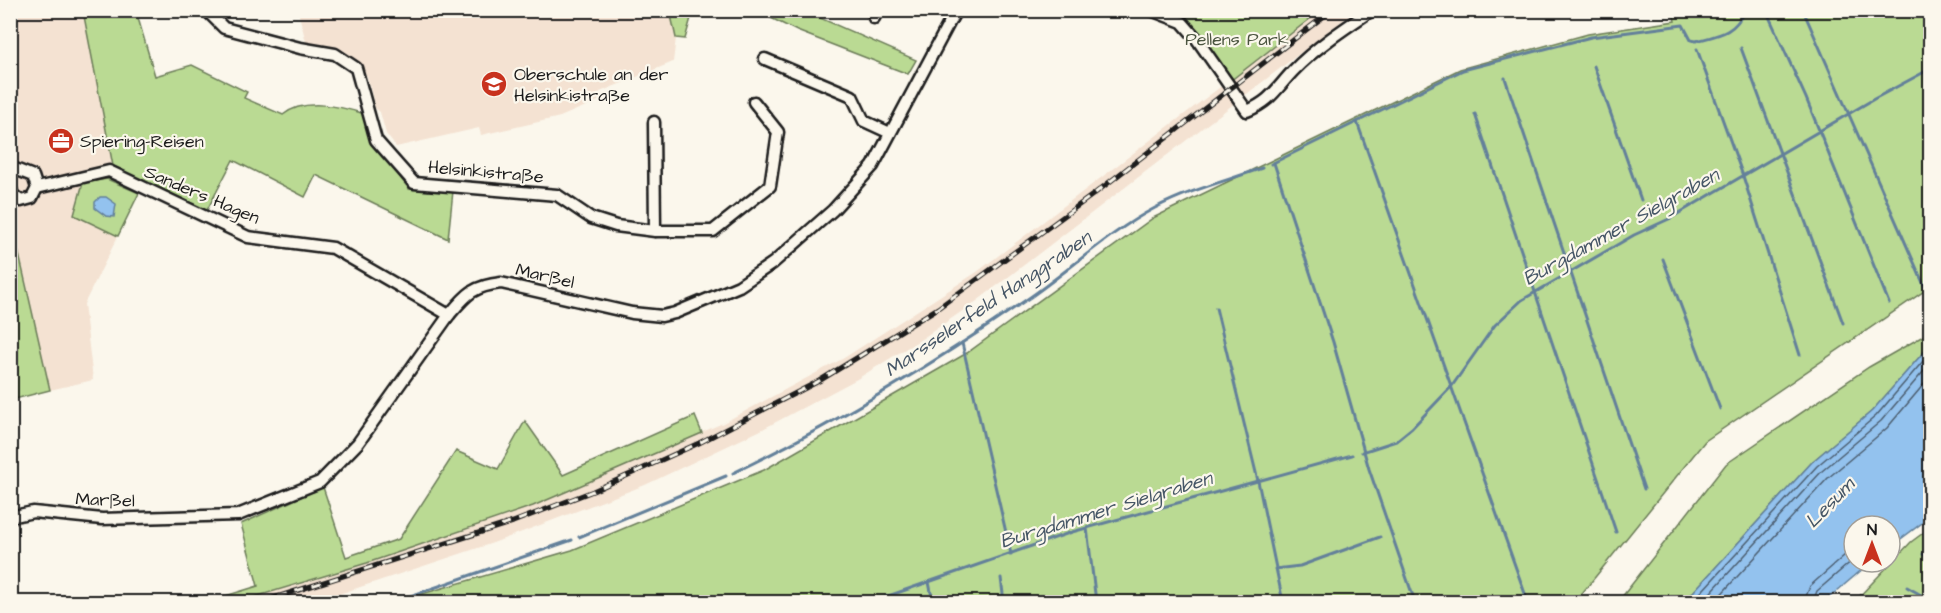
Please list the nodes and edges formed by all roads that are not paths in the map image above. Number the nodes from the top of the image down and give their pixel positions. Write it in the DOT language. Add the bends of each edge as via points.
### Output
graph roads {
  1 [pos="206,10"];
  2 [pos="956,10"];
  3 [pos="1151,10"];
  4 [pos="1371,10"];
  5 [pos="765,59"];
  6 [pos="754,102"];
  7 [pos="654,122"];
  8 [pos="890,133"];
  9 [pos="10,167"];
  10 [pos="10,187"];
  11 [pos="37,188"];
  12 [pos="655,231"];
  13 [pos="449,315"];
  14 [pos="10,517"];
  1 -- 12 [label="street, Helsinkistraße" via="224,28 335,54 357,68 376,140 414,183 557,195 591,219"];
  2 -- 8 [label="street, Marßel"];
  3 -- 4 [label="street" via="1182,22 1247,111 1260,106 1293,72"];
  5 -- 8 [label="street" via="852,96 864,120"];
  6 -- 12 [label="street, Helsinkistraße" via="778,132 770,186 713,231"];
  7 -- 12 [label="street"];
  8 -- 13 [label="street, Marßel" via="873,166 833,210 773,263 739,286 675,314 642,314 501,283 481,285"];
  9 -- 11 [label="street" via="33,176"];
  10 -- 11 [label="street, Sanders Hagen" via="21,201 32,198"];
  11 -- 13 [label="street, Sanders Hagen" via="109,171 248,237 333,248"];
  13 -- 14 [label="street, Marßel" via="358,443 320,482 238,514 102,519 33,512"];
}
